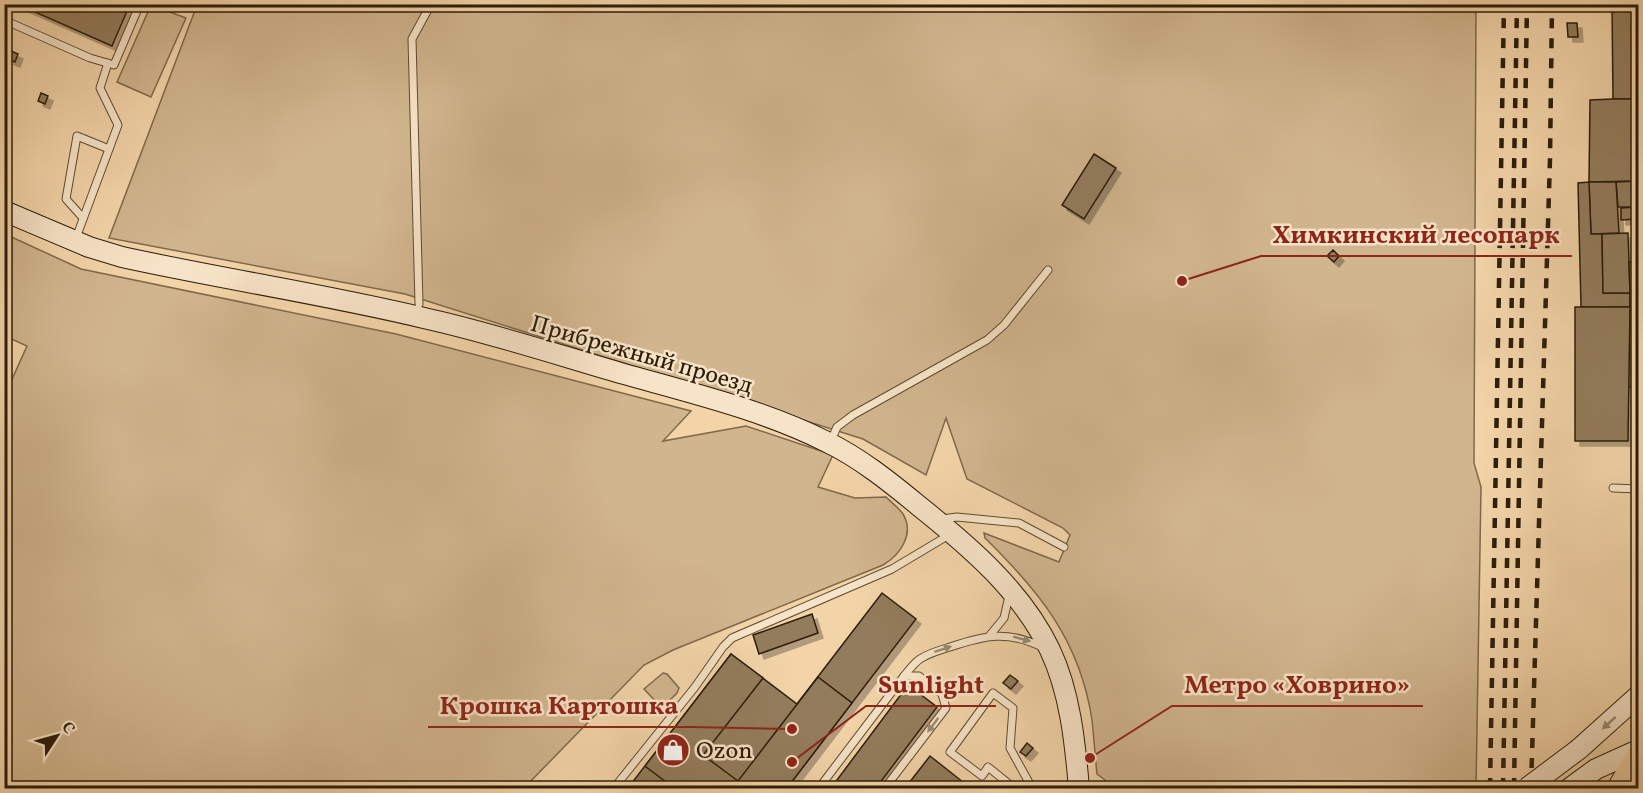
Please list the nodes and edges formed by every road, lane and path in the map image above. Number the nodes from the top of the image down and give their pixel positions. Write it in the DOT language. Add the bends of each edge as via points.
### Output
graph roads {
  1 [pos="140,4"];
  2 [pos="431,4"];
  3 [pos="4,20"];
  4 [pos="108,63"];
  5 [pos="109,149"];
  6 [pos="4,211"];
  7 [pos="83,218"];
  8 [pos="75,241"];
  9 [pos="1047,270"];
  10 [pos="419,304"];
  11 [pos="830,443"];
  12 [pos="1613,488"];
  13 [pos="1638,489"];
  14 [pos="936,520"];
  15 [pos="951,534"];
  16 [pos="1064,547"];
  17 [pos="1008,588"];
  18 [pos="990,635"];
  19 [pos="1051,651"];
  20 [pos="904,676"];
  21 [pos="1638,696"];
  22 [pos="1638,750"];
  23 [pos="1638,754"];
  24 [pos="614,789"];
  25 [pos="819,789"];
  26 [pos="885,789"];
  27 [pos="1014,789"];
  28 [pos="1032,789"];
  29 [pos="1079,789"];
  30 [pos="1527,789"];
  31 [pos="1570,789"];
  32 [pos="1618,789"];
  1 -- 4 [label="lane" via="114,65"];
  2 -- 10 [label="lane" via="412,39"];
  3 -- 4 [label="lane"];
  4 -- 5 [label="lane" via="100,88 118,125"];
  5 -- 7 [label="lane"];
  5 -- 7 [label="lane" via="77,136 66,198"];
  6 -- 8 [label="street, Прибрежный проезд"];
  7 -- 8 [label="lane"];
  8 -- 11 [label="street, Прибрежный проезд" via="133,259 427,318 696,394"];
  9 -- 11 [label="lane" via="1004,325 987,340 853,415 837,427"];
  11 -- 14 [label="street, Прибрежный проезд" via="889,482"];
  12 -- 13 [label="lane"];
  14 -- 15 [label="street, Прибрежный проезд"];
  14 -- 16 [label="lane" via="1019,523"];
  15 -- 17 [label="street, Прибрежный проезд"];
  15 -- 24 [label="lane" via="892,570 732,638"];
  17 -- 18 [label="lane" via="1004,618"];
  17 -- 19 [label="street, Прибрежный проезд"];
  18 -- 19 [label="lane, one-way" via="1033,642"];
  20 -- 18 [label="lane, one-way" via="929,654"];
  19 -- 29 [label="street, Прибрежный проезд" via="1069,714"];
  20 -- 25 [label="lane"];
  20 -- 26 [label="lane, one-way" via="919,676 942,694 946,708"];
  21 -- 30 [label="street, one-way, bridge"];
  22 -- 31 [label="street" via="1596,769"];
  23 -- 32 [label="main road"];
  27 -- 28 [label="lane" via="988,767 982,776 950,752 993,693 1013,708 1010,748"];
}
